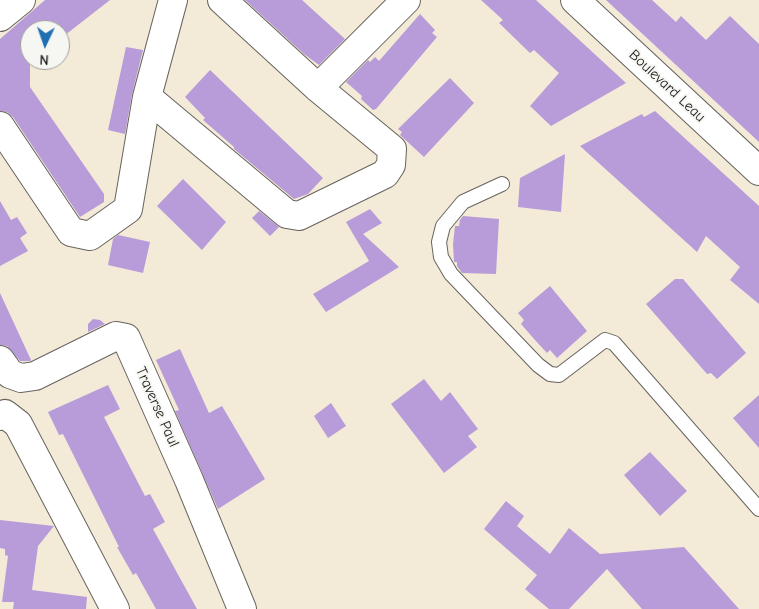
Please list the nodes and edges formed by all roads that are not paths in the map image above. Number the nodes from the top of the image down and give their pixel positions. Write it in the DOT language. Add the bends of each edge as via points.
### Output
graph roads {
  1 [pos="21,0"];
  2 [pos="172,0"];
  3 [pos="222,0"];
  4 [pos="406,0"];
  5 [pos="575,0"];
  6 [pos="0,17"];
  7 [pos="318,88"];
  8 [pos="147,97"];
  9 [pos="0,126"];
  10 [pos="759,171"];
  11 [pos="502,184"];
  12 [pos="0,360"];
  13 [pos="0,416"];
  14 [pos="759,509"];
  15 [pos="115,609"];
  16 [pos="242,609"];
  1 -- 6 [label="street"];
  2 -- 8 [label="street"];
  3 -- 7 [label="street"];
  4 -- 7 [label="street"];
  5 -- 10 [label="street, Boulevard Leau"];
  7 -- 8 [label="street" via="392,148 391,165 386,174 299,216 287,214"];
  8 -- 9 [label="street" via="128,209 90,236 71,232"];
  11 -- 14 [label="lane" via="462,202 443,226 438,242 441,257 451,274 550,374 559,375 604,340 614,344"];
  12 -- 16 [label="street, Traverse Paul" via="10,374 21,378 35,376 116,336 126,338"];
  13 -- 15 [label="street" via="5,414 18,424"];
}
